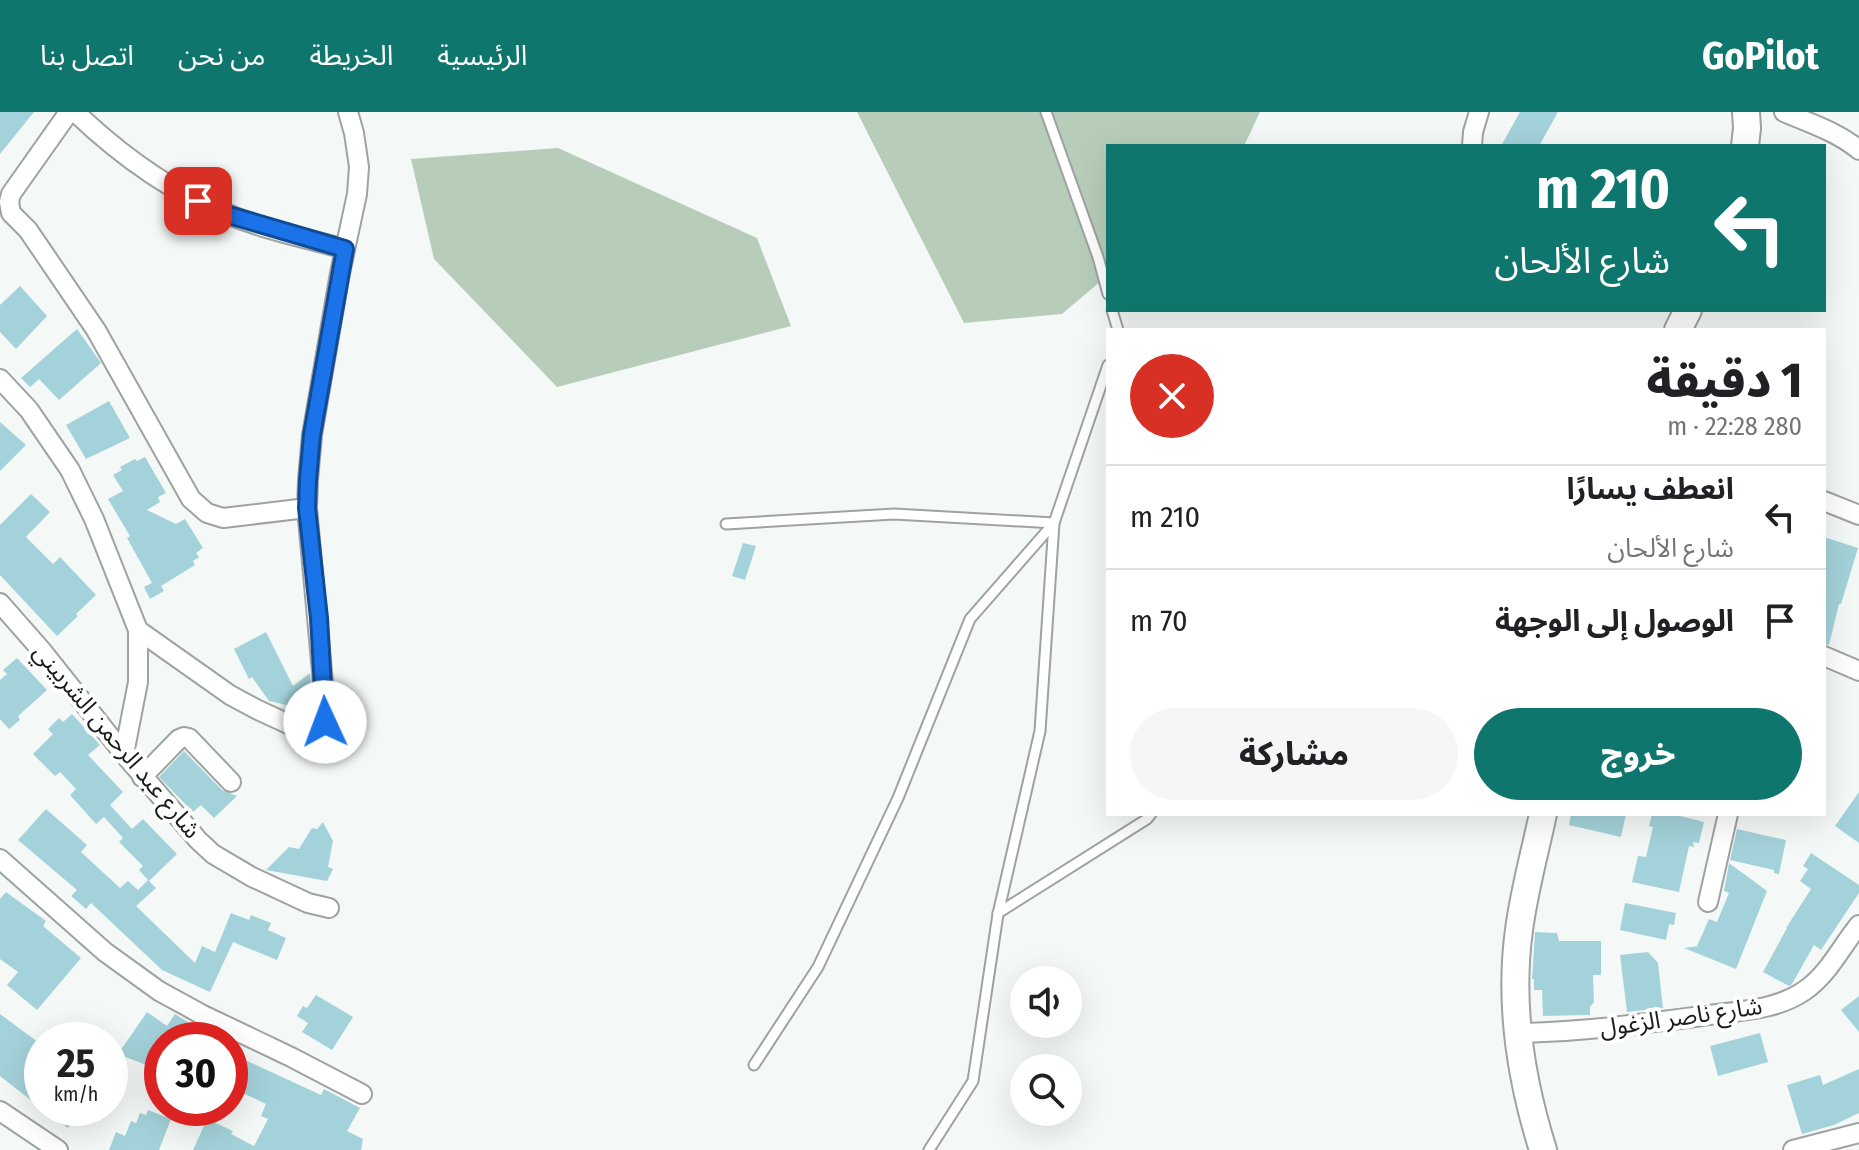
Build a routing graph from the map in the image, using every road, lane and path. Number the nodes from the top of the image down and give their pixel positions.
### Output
1 (69, 112) edge
2 (75, 112) edge
3 (348, 112) edge
4 (1046, 112) edge
5 (1479, 112) edge
6 (1746, 112) edge
7 (1784, 112) edge
8 (1472, 144) edge
9 (1745, 144) edge
10 (1859, 150) edge
11 (345, 249) junction
12 (1106, 287) edge
13 (1106, 371) edge
14 (0, 379) edge
15 (1826, 502) edge
16 (307, 508) junction
17 (1859, 515) edge
18 (1054, 523) junction
19 (726, 524) dead end
20 (0, 603) edge
21 (138, 630) junction
22 (1826, 657) edge
23 (1859, 671) edge
24 (124, 754) junction
25 (142, 777) junction
26 (231, 782) dead end
27 (1149, 816) edge
28 (1543, 816) edge
29 (1728, 816) edge
30 (0, 859) edge
31 (1708, 902) dead end
32 (329, 908) dead end
33 (998, 913) junction
34 (1859, 925) edge
35 (1518, 1033) junction
36 (754, 1065) dead end
37 (362, 1094) dead end
38 (0, 1111) edge
39 (1859, 1133) edge
40 (58, 1150) edge
41 (929, 1150) edge
42 (1543, 1150) edge
43 (1793, 1150) edge

1 - 16 street
2 - 11 street
3 - 11 street
4 - 12 lane
5 - 8 street
6 - 9 street
7 - 10 street
11 - 16 street
13 - 18 lane
14 - 21 street
15 - 17 street
16 - 21 street
18 - 19 lane
18 - 33 lane
18 - 36 lane
20 - 24 street, شارع عبد الرحمن الشربيني
21 - 24 street
22 - 23 street
24 - 25 street, شارع عبد الرحمن الشربيني
25 - 26 street
25 - 32 street, شارع عبد الرحمن الشربيني
27 - 33 lane
28 - 35 street
29 - 31 street
30 - 37 street
33 - 41 lane
34 - 35 street, شارع ناصر الزغول
35 - 42 street
38 - 40 street
39 - 43 street

